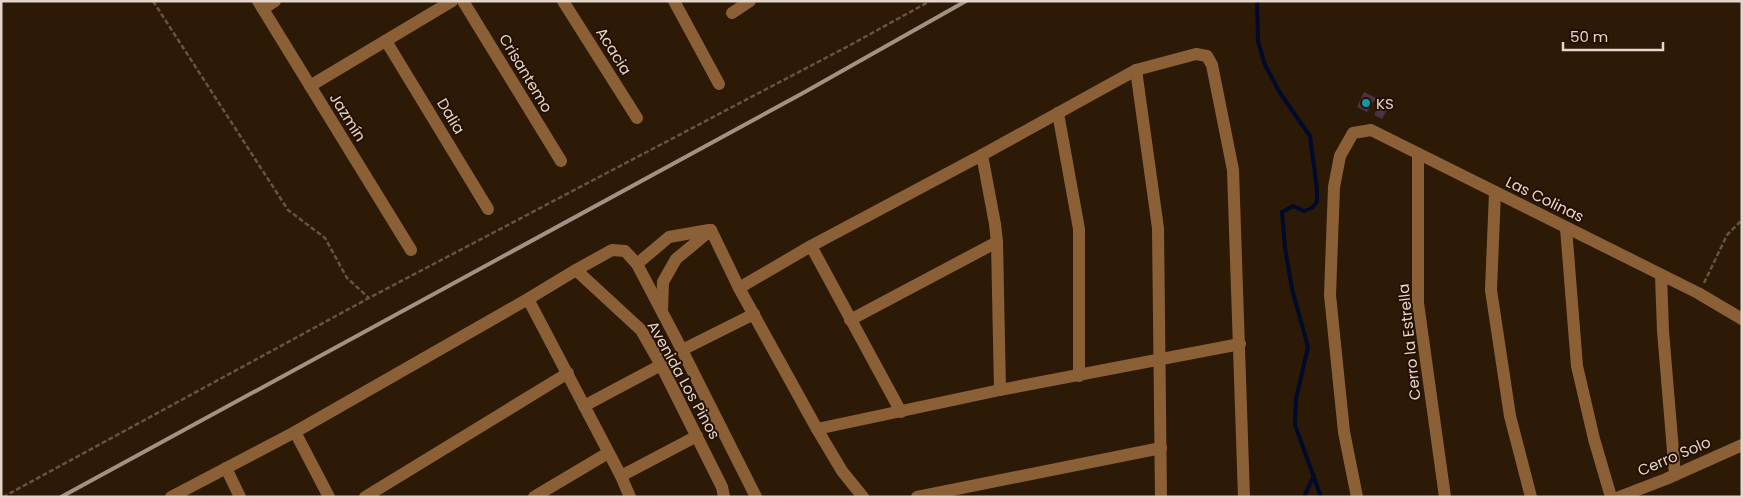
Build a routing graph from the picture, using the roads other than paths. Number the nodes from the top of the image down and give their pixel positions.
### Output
1 (274, 1) edge
2 (452, 1) edge
3 (463, 1) edge
4 (563, 1) edge
5 (674, 1) edge
6 (750, 1) edge
7 (260, 5) edge
8 (732, 12) dead end
9 (386, 41) junction
10 (1136, 70) junction
11 (719, 84) dead end
12 (310, 86) junction
13 (1058, 113) junction
14 (637, 118) dead end
15 (1418, 154) junction
16 (982, 155) junction
17 (561, 161) dead end
18 (1495, 192) junction
19 (488, 209) dead end
20 (1566, 228) junction
21 (710, 230) junction
22 (997, 242) junction
23 (811, 246) junction
24 (410, 250) dead end
25 (637, 264) junction
26 (576, 270) junction
27 (1661, 275) junction
28 (740, 288) junction
29 (528, 299) junction
30 (662, 311) junction
31 (754, 314) junction
32 (1742, 319) edge
33 (850, 320) junction
34 (1240, 344) junction
35 (682, 350) junction
36 (1159, 360) junction
37 (661, 365) junction
38 (568, 373) junction
39 (1079, 376) junction
40 (1000, 390) junction
41 (584, 406) junction
42 (901, 412) junction
43 (817, 429) junction
44 (295, 432) junction
45 (697, 436) junction
46 (1742, 445) edge
47 (1160, 448) junction
48 (608, 453) junction
49 (226, 468) junction
50 (1676, 475) junction
51 (621, 476) junction
52 (171, 497) edge
53 (240, 497) edge
54 (329, 497) edge
55 (365, 497) edge
56 (534, 497) edge
57 (630, 497) edge
58 (724, 497) edge
59 (756, 497) edge
60 (864, 497) edge
61 (917, 497) edge
62 (1161, 497) edge
63 (1244, 497) edge
64 (1357, 497) edge
65 (1445, 497) edge
66 (1531, 497) edge
67 (1611, 497) edge
68 (1619, 497) edge

1 - 7 street
2 - 9 street
3 - 17 street, Crisantemo
4 - 14 street, Acacia
5 - 11 street
6 - 8 street
7 - 12 street, Jazmín
9 - 12 street
9 - 19 street, Dalia
10 - 13 street
10 - 34 street
10 - 36 street
12 - 24 street, Jazmín
13 - 16 street
13 - 39 street
15 - 18 street, Las Colinas
15 - 64 street, Las Colinas
15 - 65 street, Cerro la Estrella
16 - 22 street
16 - 23 street
18 - 20 street, Las Colinas
18 - 66 street
20 - 27 street, Las Colinas
20 - 67 street
21 - 25 street
21 - 28 street
21 - 30 street
22 - 33 street
22 - 40 street
23 - 28 street
23 - 33 street
25 - 26 street
25 - 30 street, Avenida Los Pinos
26 - 29 street
26 - 37 street, Avenida Los Pinos
27 - 32 street, Las Colinas
27 - 50 street
28 - 31 street
29 - 38 street
29 - 44 street
30 - 35 street, Avenida Los Pinos
31 - 35 street
31 - 43 street
33 - 42 street
34 - 36 street
34 - 63 street
35 - 59 street, Avenida Los Pinos
36 - 39 street
36 - 47 street
37 - 41 street
37 - 45 street, Avenida Los Pinos
38 - 41 street
38 - 55 street
39 - 40 street
40 - 42 street
41 - 48 street
42 - 43 street
43 - 60 street
44 - 49 street
44 - 54 street
45 - 51 street
45 - 58 street, Avenida Los Pinos
46 - 50 street, Cerro Solo
47 - 61 street
47 - 62 street
48 - 51 street
48 - 56 street
49 - 52 street
49 - 53 street
50 - 68 street, Cerro Solo
51 - 57 street

